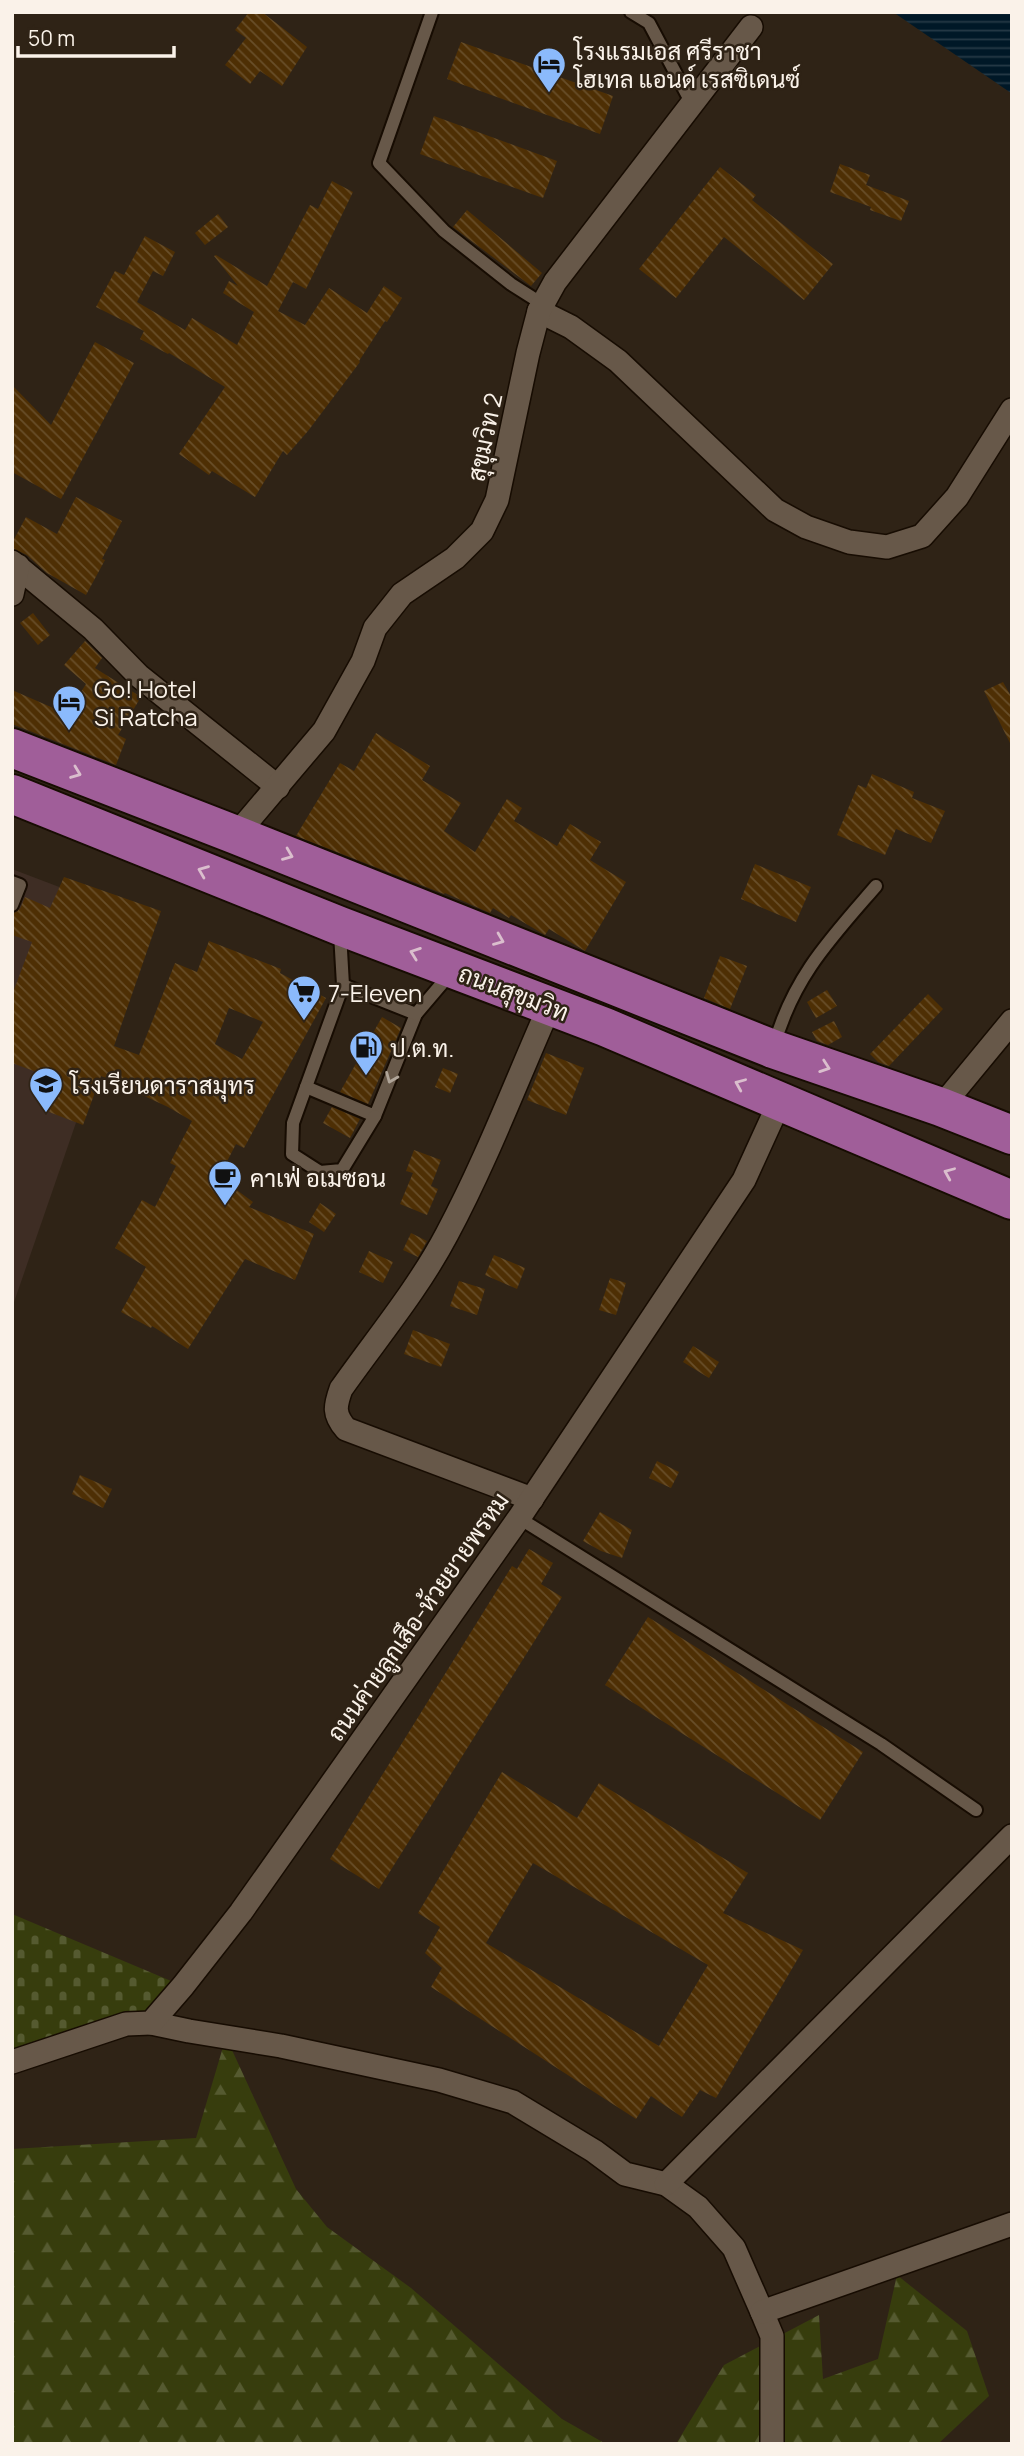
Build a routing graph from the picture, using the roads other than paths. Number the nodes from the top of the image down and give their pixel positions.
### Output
1 (432, 12) edge
2 (631, 12) edge
3 (751, 27) dead end
4 (692, 104) junction
5 (542, 308) junction
6 (1012, 410) edge
7 (15, 564) edge
8 (12, 594) edge
9 (12, 748) edge
10 (278, 787) junction
11 (12, 794) edge
12 (236, 835) junction
13 (12, 882) edge
14 (876, 886) dead end
15 (12, 905) edge
16 (340, 926) junction
17 (454, 968) junction
18 (343, 985) junction
19 (550, 1005) junction
20 (416, 1014) junction
21 (1012, 1021) edge
22 (773, 1049) junction
23 (306, 1087) junction
24 (780, 1101) junction
25 (942, 1107) junction
26 (376, 1116) junction
27 (1012, 1135) edge
28 (1012, 1200) edge
29 (525, 1509) junction
30 (976, 1810) dead end
31 (1012, 1836) edge
32 (151, 2023) junction
33 (12, 2062) edge
34 (666, 2183) junction
35 (1011, 2224) edge
36 (762, 2312) junction
37 (772, 2444) edge

1 - 5 lane
2 - 4 lane
3 - 4 street, สุขุมวิท 2
4 - 5 street, สุขุมวิท 2
5 - 6 street
5 - 10 street, สุขุมวิท 2
7 - 8 street
7 - 10 street
9 -> 12 highway, ถนนสุขุมวิท
10 - 12 street, สุขุมวิท 2
16 -> 11 highway, ถนนสุขุมวิท
12 -> 22 highway, ถนนสุขุมวิท
13 - 15 lane
14 - 22 lane
17 -> 16 highway, ถนนสุขุมวิท
16 - 18 lane
17 - 19 highway, ถนนสุขุมวิท
17 - 20 lane
18 - 20 lane
18 - 23 lane
24 -> 19 highway, ถนนสุขุมวิท
19 - 29 street
20 -> 26 lane
21 - 25 street
22 -> 25 highway, ถนนสุขุมวิท
23 - 26 lane
23 - 26 lane
28 -> 24 highway, ถนนสุขุมวิท
24 - 29 street, ถนนค่ายลูกเสึอ-ห้วยยายพรหม
25 - 27 highway, ถนนสุขุมวิท
29 - 30 lane
29 - 32 street, ถนนค่ายลูกเสึอ-ห้วยยายพรหม
31 - 34 street
32 - 33 street
32 - 34 street
34 - 36 street
35 - 36 street
36 - 37 street

